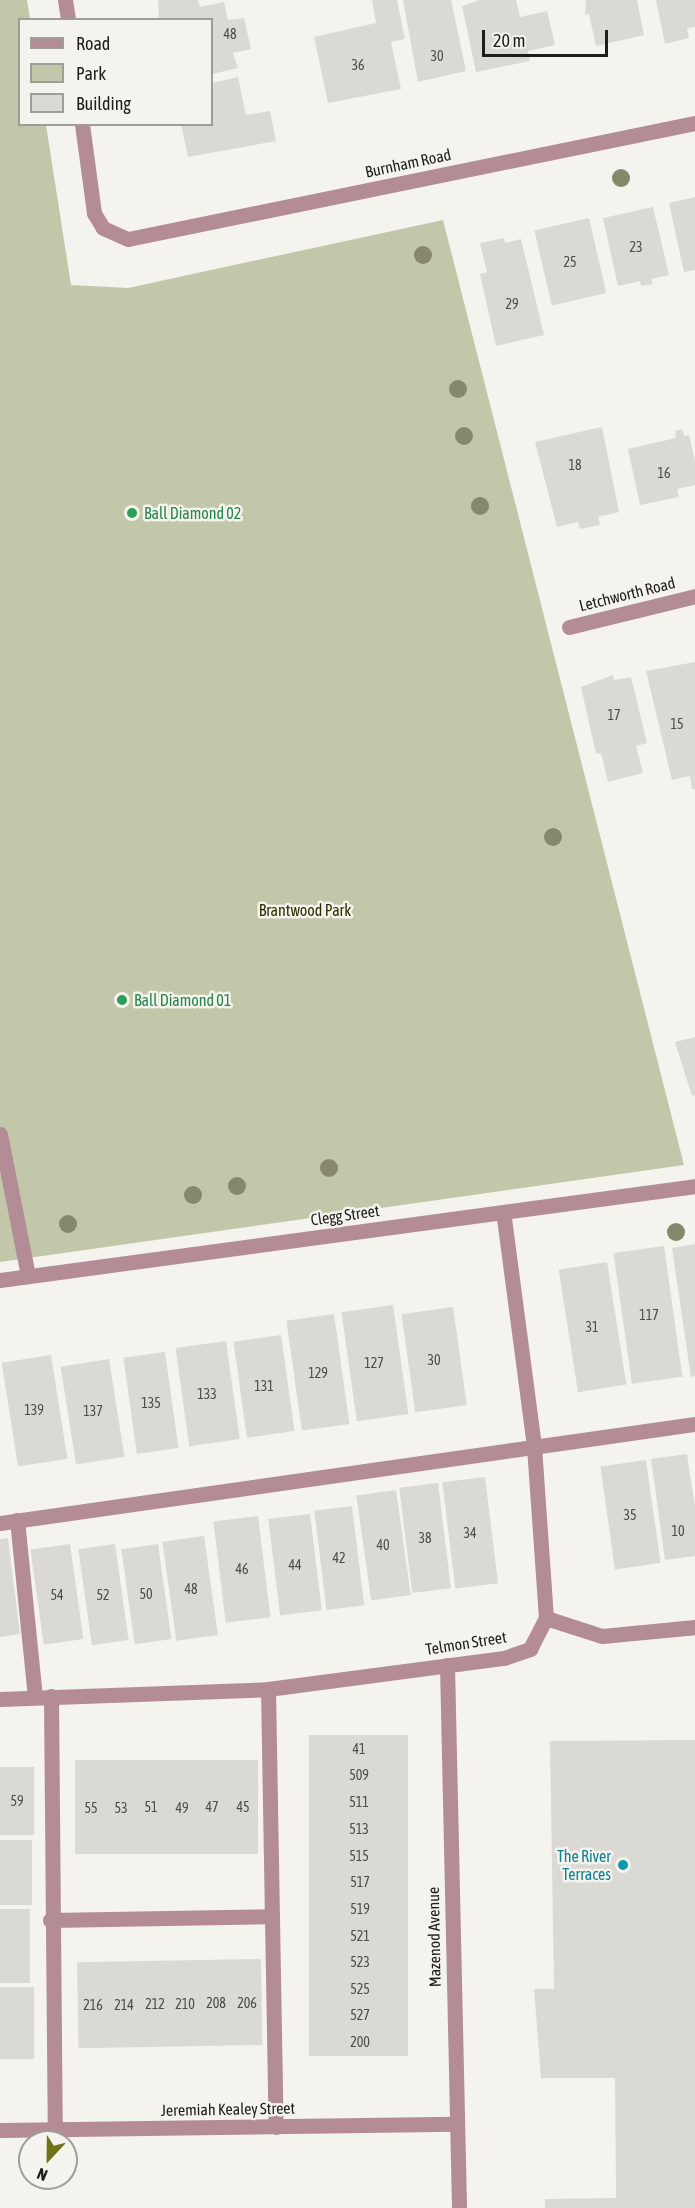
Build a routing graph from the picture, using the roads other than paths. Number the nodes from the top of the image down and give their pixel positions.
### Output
1 (65, 0) edge
2 (68, 18) edge
3 (695, 123) edge
4 (82, 126) edge
5 (695, 596) edge
6 (568, 627) dead end
7 (0, 1134) edge
8 (695, 1186) edge
9 (503, 1212) junction
10 (28, 1276) junction
11 (0, 1280) edge
12 (695, 1424) edge
13 (534, 1446) junction
14 (18, 1520) junction
15 (0, 1523) edge
16 (546, 1618) junction
17 (695, 1627) edge
18 (447, 1665) junction
19 (268, 1689) junction
20 (51, 1696) junction
21 (35, 1697) junction
22 (0, 1699) edge
23 (272, 1916) junction
24 (50, 1920) junction
25 (455, 2124) junction
26 (276, 2127) junction
27 (55, 2129) junction
28 (0, 2130) edge
29 (459, 2208) edge

1 - 2 street
3 - 4 street, Burnham Road
5 - 6 street, Letchworth Road
7 - 10 street
8 - 9 street, Clegg Street
9 - 10 street, Clegg Street
9 - 13 street
10 - 11 street, Clegg Street
12 - 13 street
13 - 14 street
13 - 16 street
14 - 15 street
14 - 21 street
16 - 17 street
16 - 18 street, Telmon Street
18 - 19 street, Telmon Street
18 - 25 street, Mazenod Avenue
19 - 20 street, Telmon Street
19 - 23 street
20 - 21 street, Telmon Street
20 - 24 street
21 - 22 street, Telmon Street
23 - 24 street
23 - 26 street
24 - 27 street
25 - 26 street, Jeremiah Kealey Street
25 - 29 street, Mazenod Avenue
26 - 27 street, Jeremiah Kealey Street
27 - 28 street, Jeremiah Kealey Street

